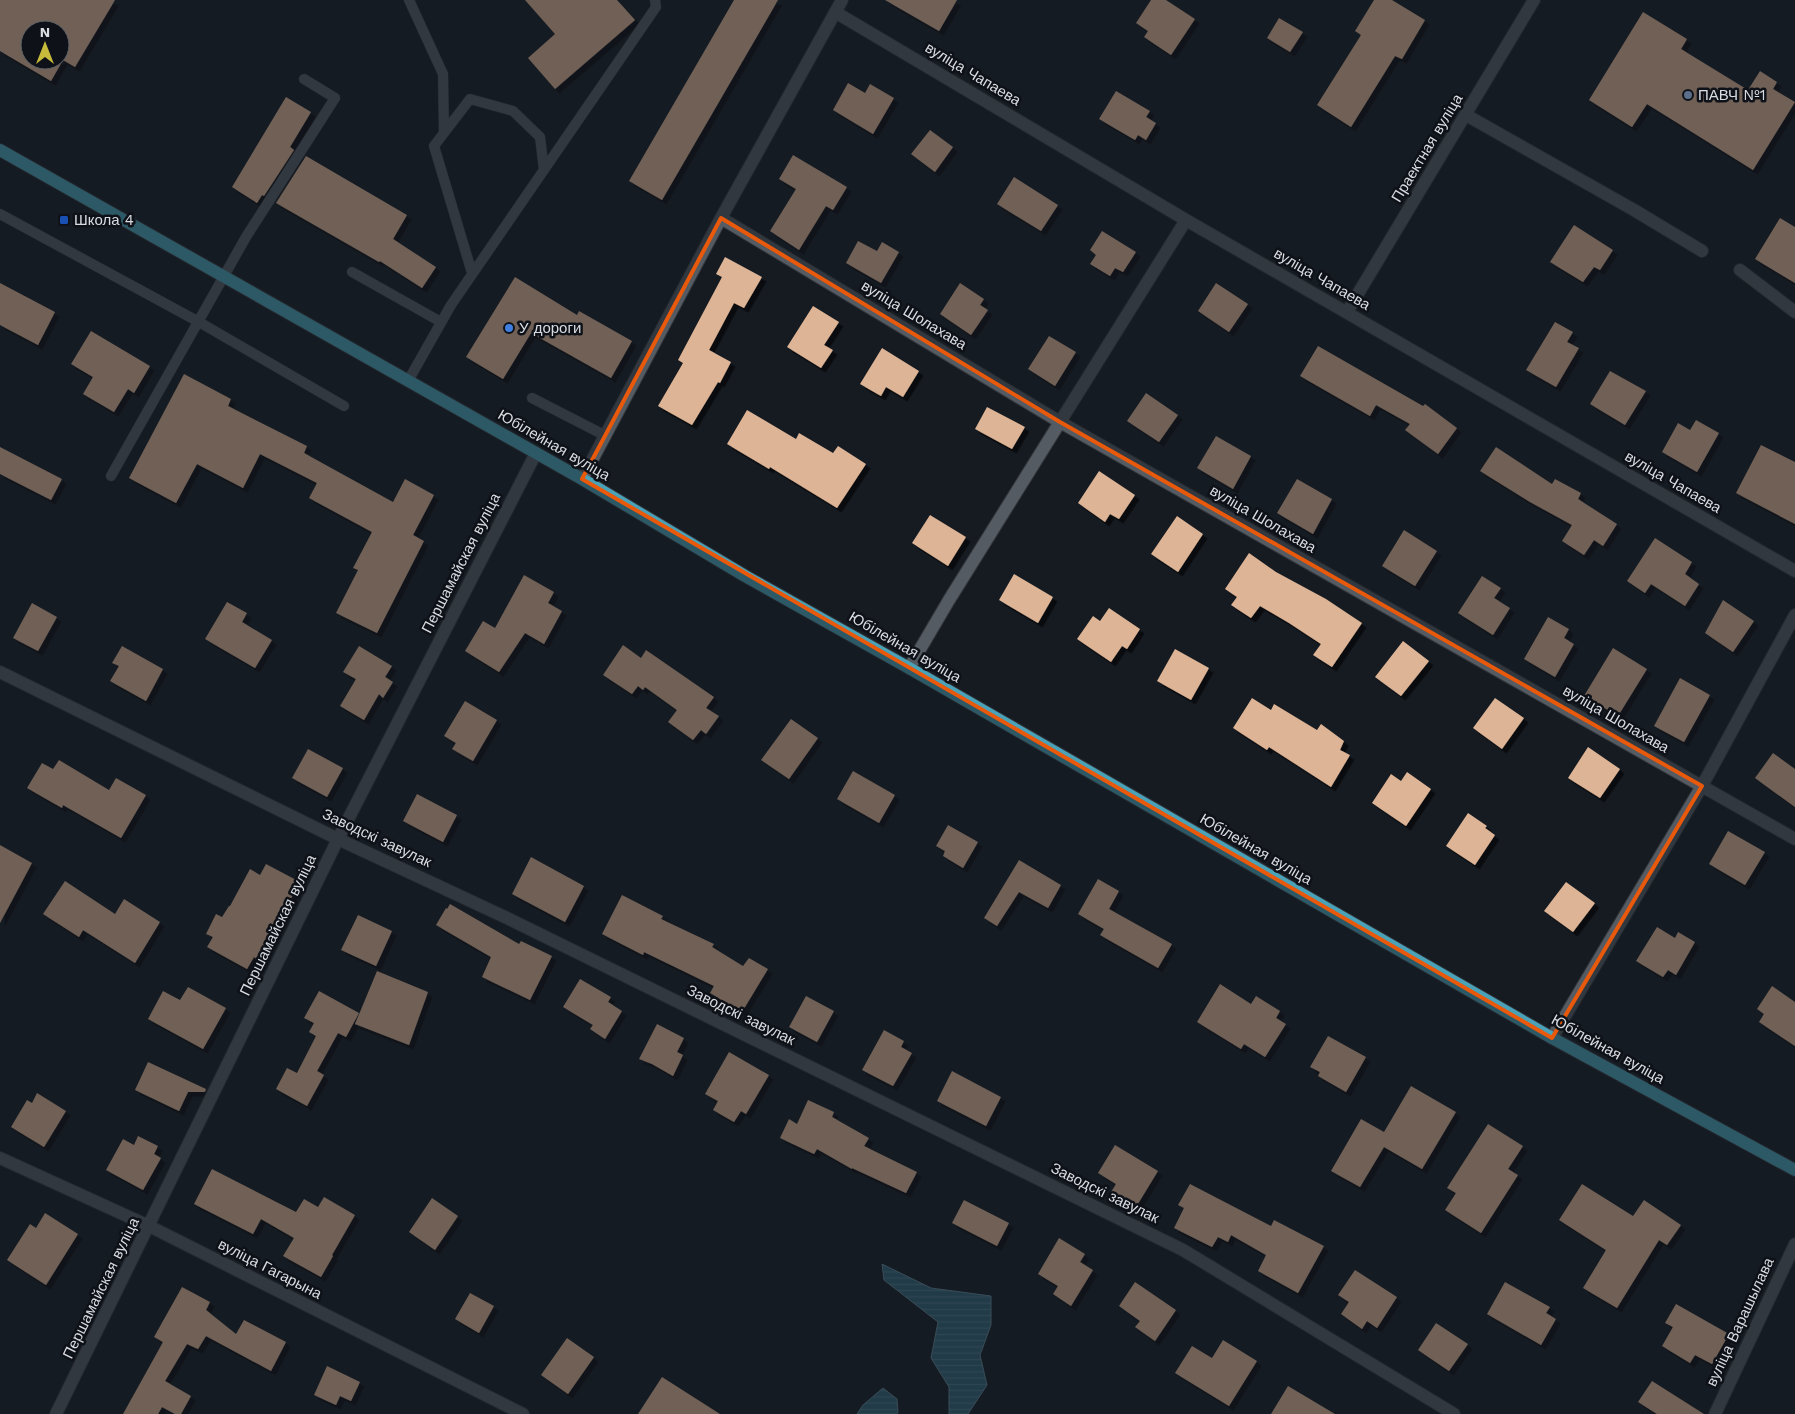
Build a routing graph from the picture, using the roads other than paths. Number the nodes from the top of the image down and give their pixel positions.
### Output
1 (409, 0) edge
2 (655, 0) edge
3 (842, 0) edge
4 (1534, 0) edge
5 (835, 12) junction
6 (304, 79) dead end
7 (1466, 115) junction
8 (444, 133) junction
9 (0, 150) edge
10 (544, 170) junction
11 (0, 214) edge
12 (721, 218) junction
13 (1186, 220) junction
14 (1702, 251) dead end
15 (1740, 270) dead end
16 (352, 272) dead end
17 (472, 274) junction
18 (224, 277) junction
19 (1347, 312) junction
20 (1795, 312) edge
21 (199, 322) junction
22 (442, 322) junction
23 (408, 381) junction
24 (532, 398) dead end
25 (344, 406) dead end
26 (1060, 422) junction
27 (606, 436) junction
28 (536, 453) junction
29 (111, 476) dead end
30 (582, 479) junction
31 (1795, 571) edge
32 (1795, 616) edge
33 (909, 668) junction
34 (0, 672) edge
35 (1702, 786) junction
36 (338, 839) junction
37 (1795, 839) edge
38 (1552, 1038) junction
39 (0, 1158) edge
40 (1795, 1170) edge
41 (150, 1226) junction
42 (1795, 1244) edge
43 (56, 1414) edge
44 (523, 1414) edge
45 (1454, 1414) edge
46 (1715, 1414) edge

1 - 8 lane
2 - 10 lane
3 - 5 street
4 - 7 street, Праектная вуліца
5 - 12 street
5 - 13 street, вуліца Чапаева
6 - 18 lane
7 - 14 street
7 - 19 street, Праектная вуліца
8 - 10 lane
8 - 17 lane
9 - 18 main road, Юбілейная вуліца
10 - 17 lane
11 - 21 lane
12 - 26 street, вуліца Шолахава
12 - 27 street
13 - 19 street, вуліца Чапаева
13 - 26 street
15 - 20 street
16 - 22 lane
17 - 22 lane
18 - 21 lane
18 - 23 main road, Юбілейная вуліца
19 - 31 street, вуліца Чапаева
21 - 25 lane
21 - 29 lane
22 - 23 lane
23 - 28 main road, Юбілейная вуліца
24 - 27 lane
26 - 33 street
26 - 35 street, вуліца Шолахава
27 - 30 street
28 - 30 main road, Юбілейная вуліца
28 - 36 street, Першамайская вуліца
30 - 33 main road, Юбілейная вуліца
32 - 35 street
33 - 38 main road, Юбілейная вуліца
34 - 36 street, Заводскі завулак
35 - 37 street, вуліца Шолахава
35 - 38 street
36 - 41 street, Першамайская вуліца
36 - 45 street, Заводскі завулак
38 - 40 main road, Юбілейная вуліца
39 - 41 street, вуліца Гагарына
41 - 43 street, Першамайская вуліца
41 - 44 street, вуліца Гагарына
42 - 46 street, вуліца Варашылава

